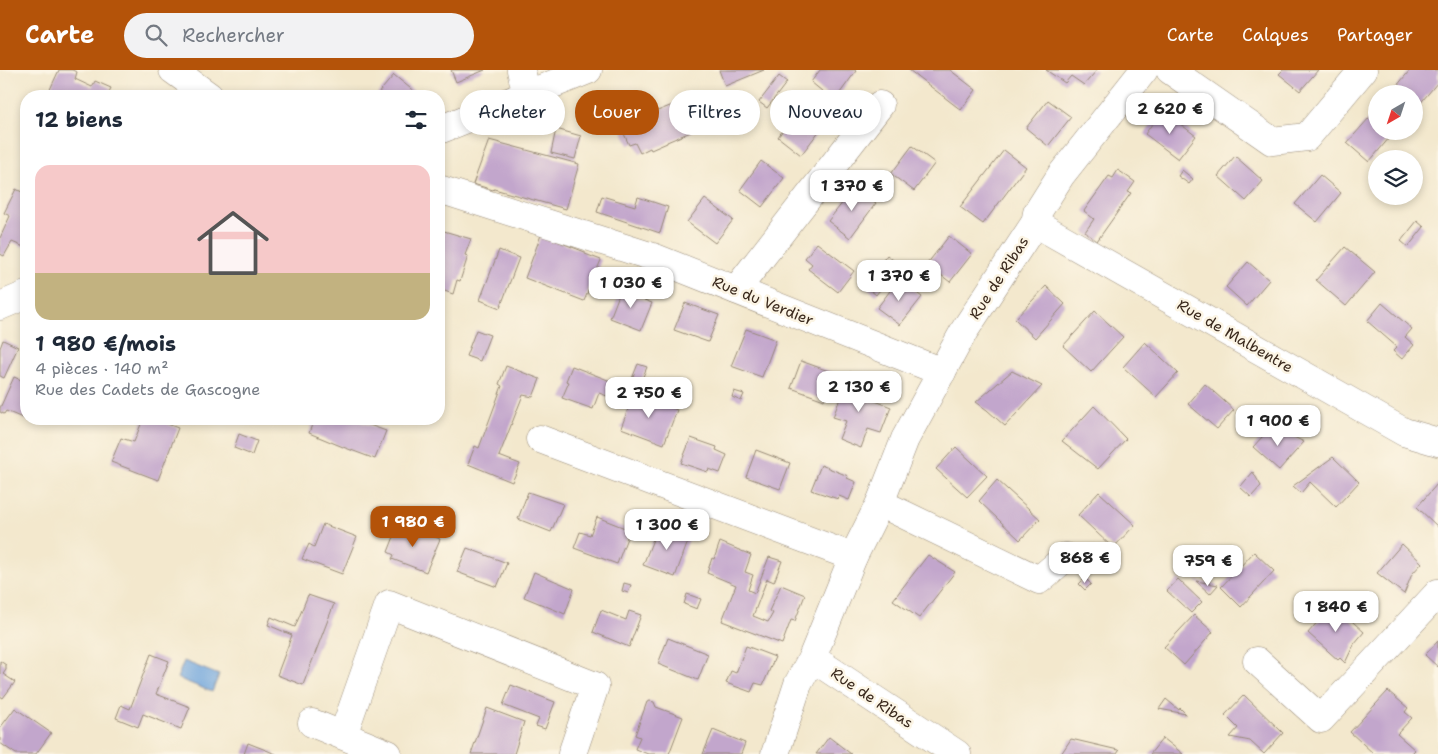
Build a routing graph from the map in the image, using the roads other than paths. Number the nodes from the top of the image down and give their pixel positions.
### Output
1 (173, 70) edge
2 (588, 70) edge
3 (1144, 70) edge
4 (1170, 70) edge
5 (1363, 70) edge
6 (525, 82) edge
7 (201, 90) edge
8 (445, 127) edge
9 (857, 135) edge
10 (445, 191) edge
11 (1034, 223) junction
12 (736, 290) junction
13 (20, 298) edge
14 (0, 306) edge
15 (942, 372) junction
16 (540, 439) dead end
17 (1438, 442) edge
18 (880, 503) junction
19 (1066, 557) dead end
20 (853, 558) junction
21 (1438, 592) edge
22 (812, 658) junction
23 (1257, 661) dead end
24 (312, 723) dead end
25 (343, 735) junction
26 (388, 754) edge
27 (572, 754) edge
28 (775, 754) edge
29 (957, 754) edge

1 - 7 street
2 - 6 street
3 - 11 street, Rue de Ribas
4 - 5 street
6 - 8 street
9 - 12 street
10 - 12 street, Rue du Verdier
11 - 15 street, Rue de Ribas
11 - 17 street, Rue de Malbentre
12 - 15 street, Rue du Verdier
13 - 14 street
15 - 18 street, Rue de Ribas
16 - 20 street
18 - 19 street
18 - 20 street, Rue de Ribas
20 - 22 street, Rue de Ribas
21 - 23 street
22 - 28 street, Rue de Ribas
22 - 29 street, Rue de Ribas
24 - 25 street
25 - 26 street
25 - 27 street

